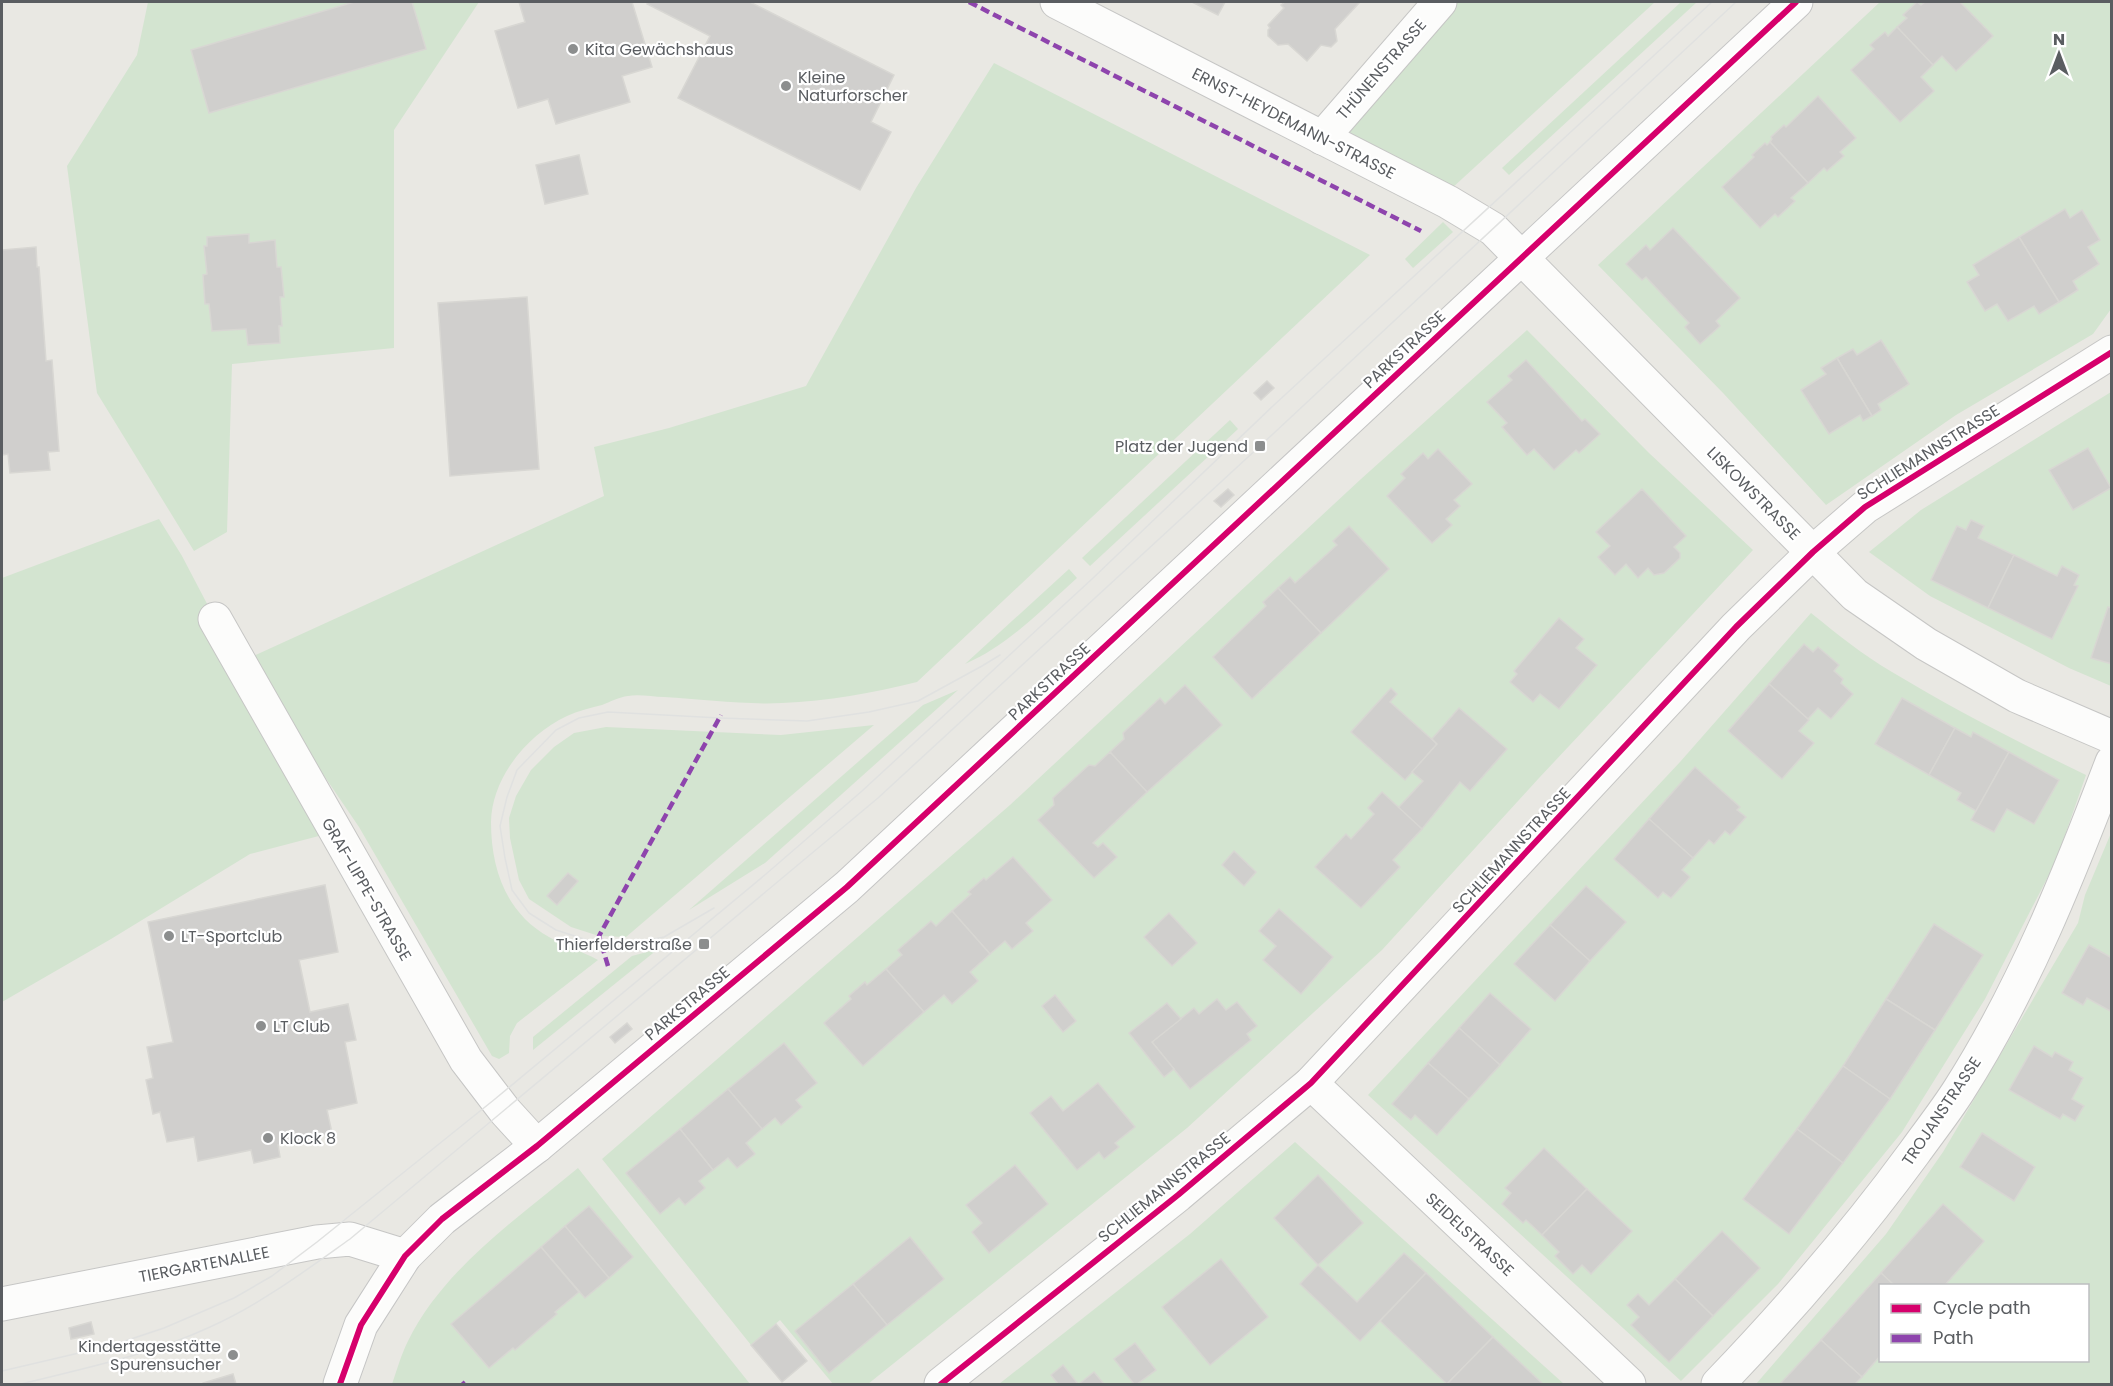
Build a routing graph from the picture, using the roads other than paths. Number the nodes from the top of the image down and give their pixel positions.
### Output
1 (1057, 2) edge
2 (1440, 2) edge
3 (1796, 2) edge
4 (1322, 138) junction
5 (1521, 259) junction
6 (2112, 352) edge
7 (1813, 552) junction
8 (215, 619) dead end
9 (2112, 737) edge
10 (2112, 762) edge
11 (1311, 1083) junction
12 (537, 1146) junction
13 (405, 1256) junction
14 (2, 1304) edge
15 (340, 1384) edge
16 (941, 1384) edge
17 (1629, 1384) edge
18 (1718, 1384) edge

1 - 4 street, ERNST-HEYDEMANN-STRASSE
2 - 4 street, THÜNENSTRASSE
3 - 5 street, PARKSTRASSE
4 - 5 street, ERNST-HEYDEMANN-STRASSE
5 - 7 street, LISKOWSTRASSE
5 - 12 street, PARKSTRASSE
6 - 7 street, SCHLIEMANNSTRASSE
7 - 9 street, LISKOWSTRASSE
7 - 11 street, SCHLIEMANNSTRASSE
8 - 12 street, GRAF-LIPPE-STRASSE
10 - 18 street, TROJANSTRASSE
11 - 16 street, SCHLIEMANNSTRASSE
11 - 17 street, SEIDELSTRASSE
12 - 13 street, PARKSTRASSE
13 - 14 street, TIERGARTENALLEE
13 - 15 street, PARKSTRASSE

